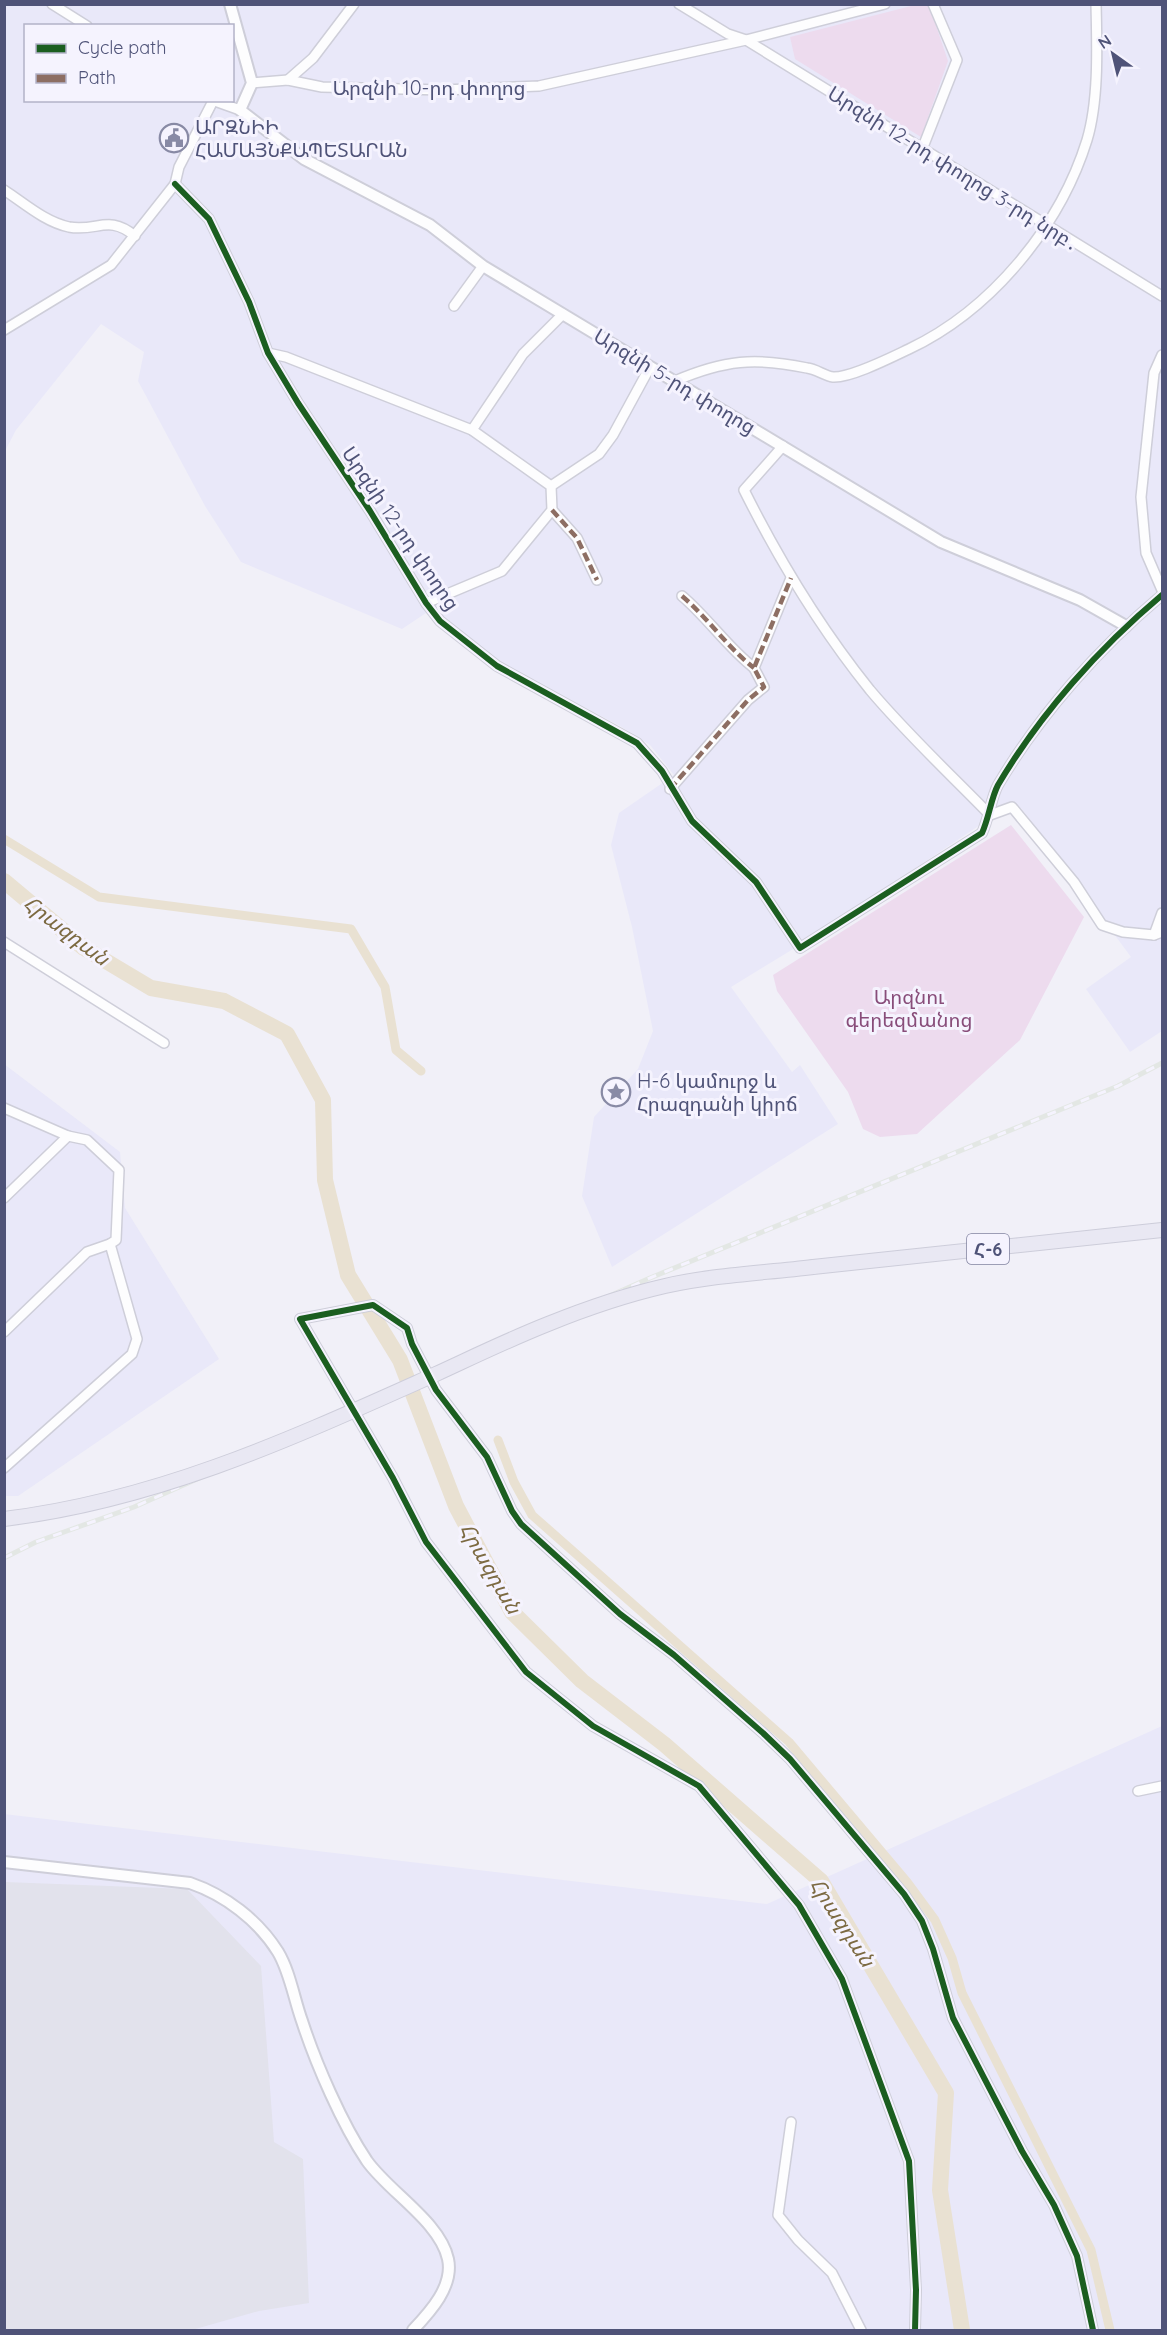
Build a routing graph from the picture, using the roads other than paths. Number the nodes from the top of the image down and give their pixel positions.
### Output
1 (52, 4) edge
2 (230, 4) edge
3 (354, 4) edge
4 (679, 4) edge
5 (885, 4) edge
6 (933, 4) edge
7 (1096, 4) edge
8 (84, 24) edge
9 (746, 40) junction
10 (288, 80) junction
11 (252, 83) junction
12 (212, 102) edge
13 (215, 102) edge
14 (240, 110) junction
15 (922, 147) junction
16 (175, 184) junction
17 (4, 190) edge
18 (1046, 226) junction
19 (135, 236) junction
20 (483, 266) junction
21 (1162, 296) edge
22 (454, 306) dead end
23 (563, 314) junction
24 (4, 330) edge
25 (268, 353) junction
26 (1162, 355) edge
27 (650, 367) junction
28 (675, 381) junction
29 (472, 430) junction
30 (783, 446) junction
31 (551, 486) junction
32 (552, 510) junction
33 (791, 578) junction
34 (597, 580) dead end
35 (1162, 590) edge
36 (682, 596) dead end
37 (1162, 596) edge
38 (426, 603) junction
39 (1126, 626) junction
40 (754, 668) junction
41 (670, 789) junction
42 (990, 815) junction
43 (1162, 913) edge
44 (1158, 933) edge
45 (4, 942) edge
46 (164, 1043) dead end
47 (4, 1108) edge
48 (68, 1136) junction
49 (4, 1198) edge
50 (1162, 1230) edge
51 (111, 1244) junction
52 (4, 1332) edge
53 (4, 1468) edge
54 (4, 1519) edge
55 (1162, 1786) edge
56 (1138, 1791) dead end
57 (4, 1862) edge
58 (791, 2122) dead end
59 (413, 2331) edge
60 (861, 2331) edge
61 (915, 2331) edge
62 (1093, 2331) edge

1 - 8 street
2 - 11 street
3 - 10 street
4 - 9 street, Արզնի 12-րդ փողոց 3-րդ նրբ․
5 - 9 street, Արզնի 10-րդ փողոց
6 - 15 street
7 - 18 street
9 - 10 street, Արզնի 10-րդ փողոց
9 - 15 street, Արզնի 12-րդ փողոց 3-րդ նրբ․
10 - 11 street, Արզնի 10-րդ փողոց
11 - 14 street
12 - 16 street
13 - 14 street, Արզնի 5-րդ փողոց
14 - 20 street, Արզնի 5-րդ փողոց
15 - 18 street, Արզնի 12-րդ փողոց 3-րդ նրբ․
16 - 19 street
16 - 25 street, Արզնի 12-րդ փողոց
17 - 19 street
18 - 21 street, Արզնի 12-րդ փողոց 3-րդ նրբ․
18 - 28 street
19 - 24 street
20 - 22 street
20 - 23 street, Արզնի 5-րդ փողոց
23 - 27 street, Արզնի 5-րդ փողոց
23 - 29 street
25 - 29 street
25 - 38 street, Արզնի 12-րդ փողոց
26 - 35 street
27 - 28 street, Արզնի 5-րդ փողոց
27 - 31 street
28 - 30 street, Արզնի 5-րդ փողոց
29 - 31 street
30 - 33 street
30 - 39 street, Արզնի 5-րդ փողոց
31 - 32 street
32 - 34 street
32 - 38 street
33 - 40 street
33 - 42 street
36 - 40 street
37 - 39 street
38 - 41 street, Արզնի 12-րդ փողոց
39 - 42 street
40 - 41 street
41 - 42 street, Արզնի 12-րդ փողոց
42 - 44 street
43 - 44 street
45 - 46 street
47 - 48 street
48 - 49 street
48 - 51 street
50 - 54 main road, Հ-6, bridge
51 - 52 street
51 - 53 street
55 - 56 street
57 - 59 street
58 - 60 street
61 - 62 street

